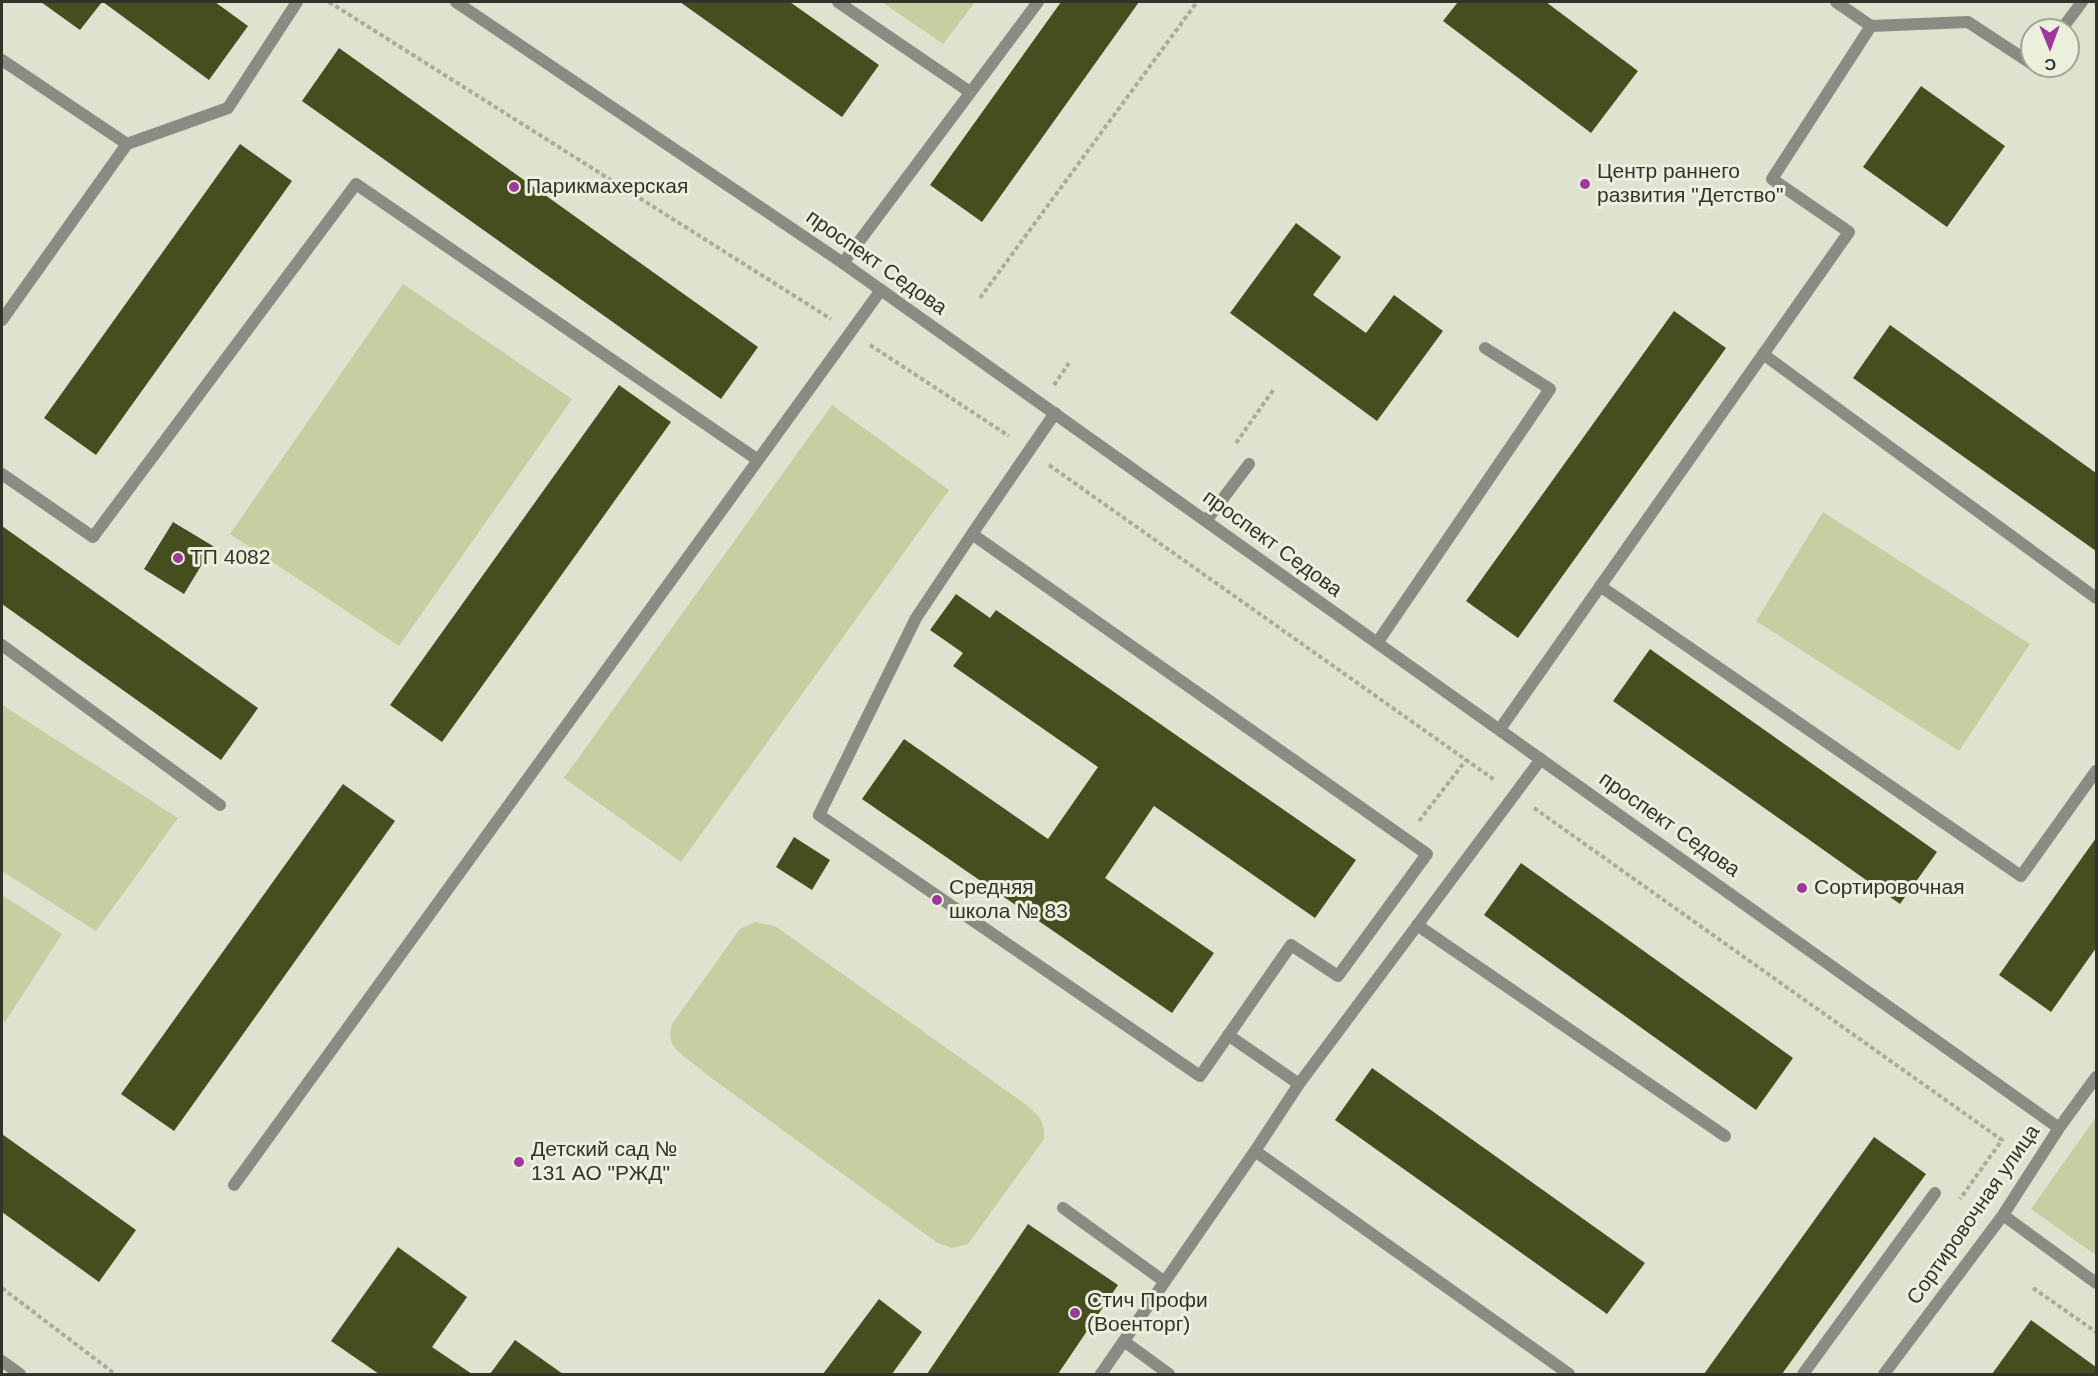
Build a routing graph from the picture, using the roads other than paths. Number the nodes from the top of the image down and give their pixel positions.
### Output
1 (297, 2) edge
2 (456, 2) edge
3 (838, 2) edge
4 (1038, 2) edge
5 (1836, 2) edge
6 (2082, 2) edge
7 (2070, 18) edge
8 (1872, 26) junction
9 (2020, 56) edge
10 (2, 60) edge
11 (970, 92) junction
12 (127, 144) junction
13 (843, 263) junction
14 (881, 290) junction
15 (2, 320) edge
16 (1485, 348) dead end
17 (1762, 354) junction
18 (1055, 413) junction
19 (758, 460) junction
20 (1249, 464) dead end
21 (2, 474) edge
22 (1206, 521) junction
23 (972, 534) junction
24 (1600, 586) junction
25 (2097, 598) edge
26 (1377, 643) junction
27 (2, 645) edge
28 (1500, 729) junction
29 (1540, 759) junction
30 (2097, 771) edge
31 (220, 805) dead end
32 (1417, 925) junction
33 (1228, 1035) junction
34 (2097, 1077) edge
35 (1299, 1084) junction
36 (2059, 1128) junction
37 (1725, 1136) dead end
38 (1255, 1151) junction
39 (234, 1185) dead end
40 (1935, 1193) dead end
41 (1063, 1208) dead end
42 (2003, 1215) junction
43 (1165, 1282) junction
44 (2097, 1283) edge
45 (1125, 1342) junction
46 (2, 1362) edge
47 (20, 1374) edge
48 (1101, 1374) edge
49 (1169, 1374) edge
50 (1569, 1374) edge
51 (1803, 1374) edge
52 (1884, 1374) edge

1 - 12 street
2 - 13 street, проспект Седова
3 - 11 street
4 - 11 street
5 - 8 street
6 - 7 street
8 - 9 street
8 - 17 street
10 - 12 street
11 - 13 street
12 - 15 street
13 - 14 street, проспект Седова
14 - 18 street, проспект Седова
14 - 19 street
16 - 26 street
17 - 24 street
17 - 25 street
18 - 22 street, проспект Седова
18 - 23 street
19 - 21 street
19 - 39 street
20 - 22 street
22 - 26 street, проспект Седова
23 - 33 street
23 - 33 street
24 - 28 street
24 - 30 street
26 - 28 street, проспект Седова
27 - 31 street
28 - 29 street, проспект Седова
29 - 32 street
29 - 36 street, проспект Седова
32 - 35 street
32 - 37 street
33 - 35 street
34 - 36 street, Сортировочная улица
35 - 38 street
36 - 42 street, Сортировочная улица
38 - 43 street
38 - 50 street
40 - 51 street
41 - 43 street
42 - 44 street
42 - 52 street, Сортировочная улица
43 - 45 street
45 - 48 street
45 - 49 street
46 - 47 street

